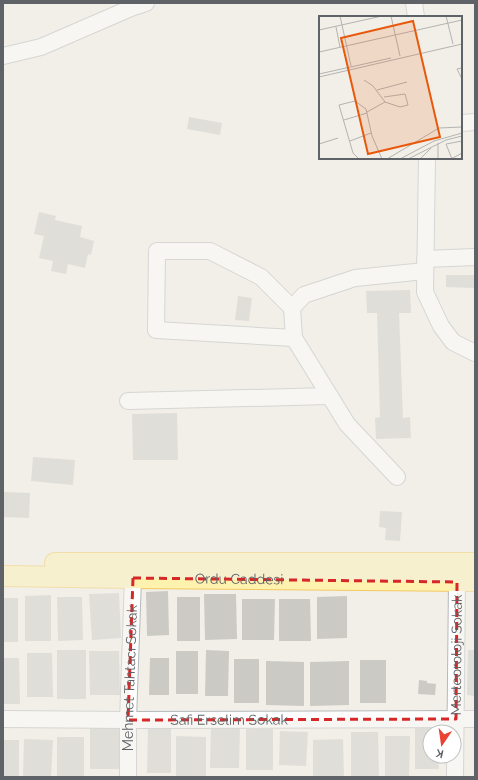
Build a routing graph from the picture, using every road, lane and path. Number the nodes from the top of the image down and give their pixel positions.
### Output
1 (146, 3) edge
2 (414, 3) edge
3 (416, 16) edge
4 (3, 56) edge
5 (475, 122) edge
6 (462, 124) edge
7 (427, 159) edge
8 (475, 257) edge
9 (425, 265) junction
10 (292, 308) junction
11 (294, 338) junction
12 (475, 353) edge
13 (330, 396) junction
14 (128, 401) dead end
15 (397, 477) dead end
16 (3, 563) edge
17 (475, 563) edge
18 (3, 576) edge
19 (133, 578) junction
20 (466, 581) edge
21 (3, 719) edge
22 (475, 719) edge
23 (128, 720) junction
24 (456, 720) junction
25 (128, 777) edge
26 (455, 777) edge

1 - 4 street
2 - 3 street
5 - 6 street
7 - 9 street
8 - 9 street
9 - 10 street
9 - 12 street
10 - 11 street
10 - 11 street
11 - 13 street
13 - 14 street
13 - 15 street
16 - 17 main road, Ordu Caddesi
18 - 19 main road, Ordu Caddesi
19 - 20 main road, Ordu Caddesi
19 - 23 street, Mehmet Tahtacı Sokak
20 - 24 street, Merteoroloji Sokak
21 - 23 street, Safi Erselim Sokak
22 - 24 street, Safi Erselim Sokak
23 - 24 street, Safi Erselim Sokak
23 - 25 street, Mehmet Tahtacı Sokak
24 - 26 street, Merteoroloji Sokak

